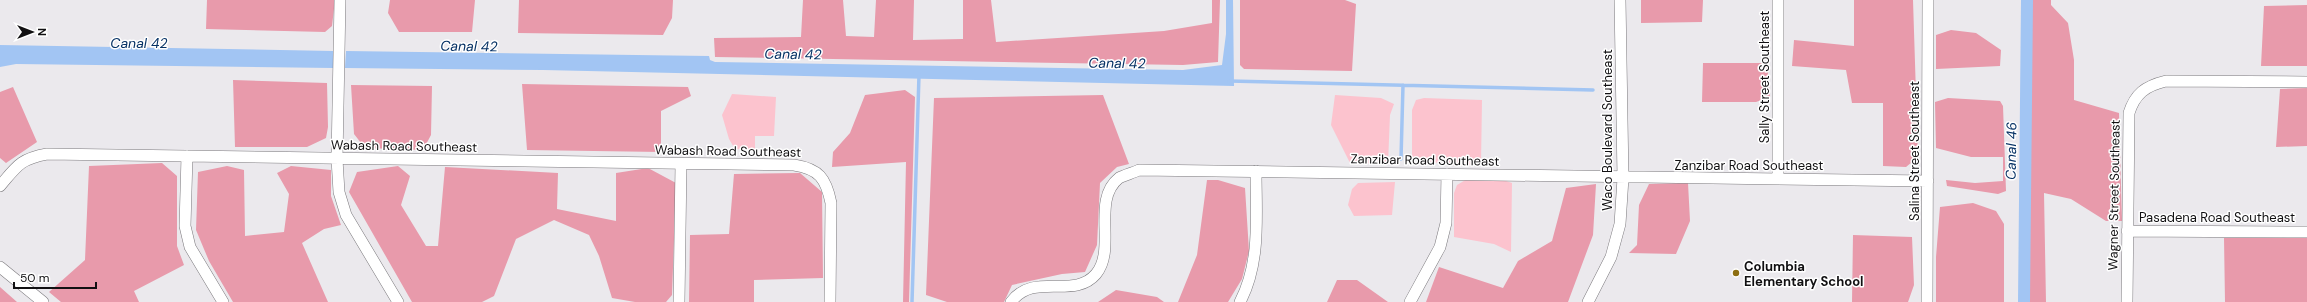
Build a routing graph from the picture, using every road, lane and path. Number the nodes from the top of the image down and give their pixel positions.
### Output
1 (340, 0) edge
2 (1620, 0) edge
3 (1778, 0) edge
4 (1928, 0) edge
5 (2307, 82) edge
6 (187, 156) junction
7 (337, 159) junction
8 (681, 164) junction
9 (1256, 171) junction
10 (1447, 174) junction
11 (1623, 178) junction
12 (1778, 179) junction
13 (1928, 181) junction
14 (0, 186) edge
15 (2127, 231) junction
16 (2307, 232) edge
17 (0, 267) edge
18 (43, 302) edge
19 (223, 302) edge
20 (398, 302) edge
21 (679, 302) edge
22 (830, 302) edge
23 (1011, 302) edge
24 (1240, 302) edge
25 (1410, 302) edge
26 (1588, 302) edge
27 (1927, 302) edge
28 (2127, 302) edge

1 - 7 street
2 - 11 street, Waco Boulevard Southeast
3 - 12 street, Sally Street Southeast
4 - 13 street, Salina Street Southeast
5 - 15 street, Wagner Street Southeast
6 - 7 street, Wabash Road Southeast
6 - 14 street, Wabash Road Southeast
6 - 19 street
7 - 8 street, Wabash Road Southeast
7 - 20 street
8 - 21 street
8 - 22 street, Wabash Road Southeast
9 - 10 street, Zanzibar Road Southeast
9 - 23 street, Zanzibar Road Southeast
9 - 24 street
10 - 11 street, Zanzibar Road Southeast
10 - 25 street
11 - 12 street, Zanzibar Road Southeast
11 - 26 street, Waco Boulevard Southeast
12 - 13 street, Zanzibar Road Southeast
13 - 27 street, Salina Street Southeast
15 - 16 street, Pasadena Road Southeast
15 - 28 street, Wagner Street Southeast
17 - 18 street

